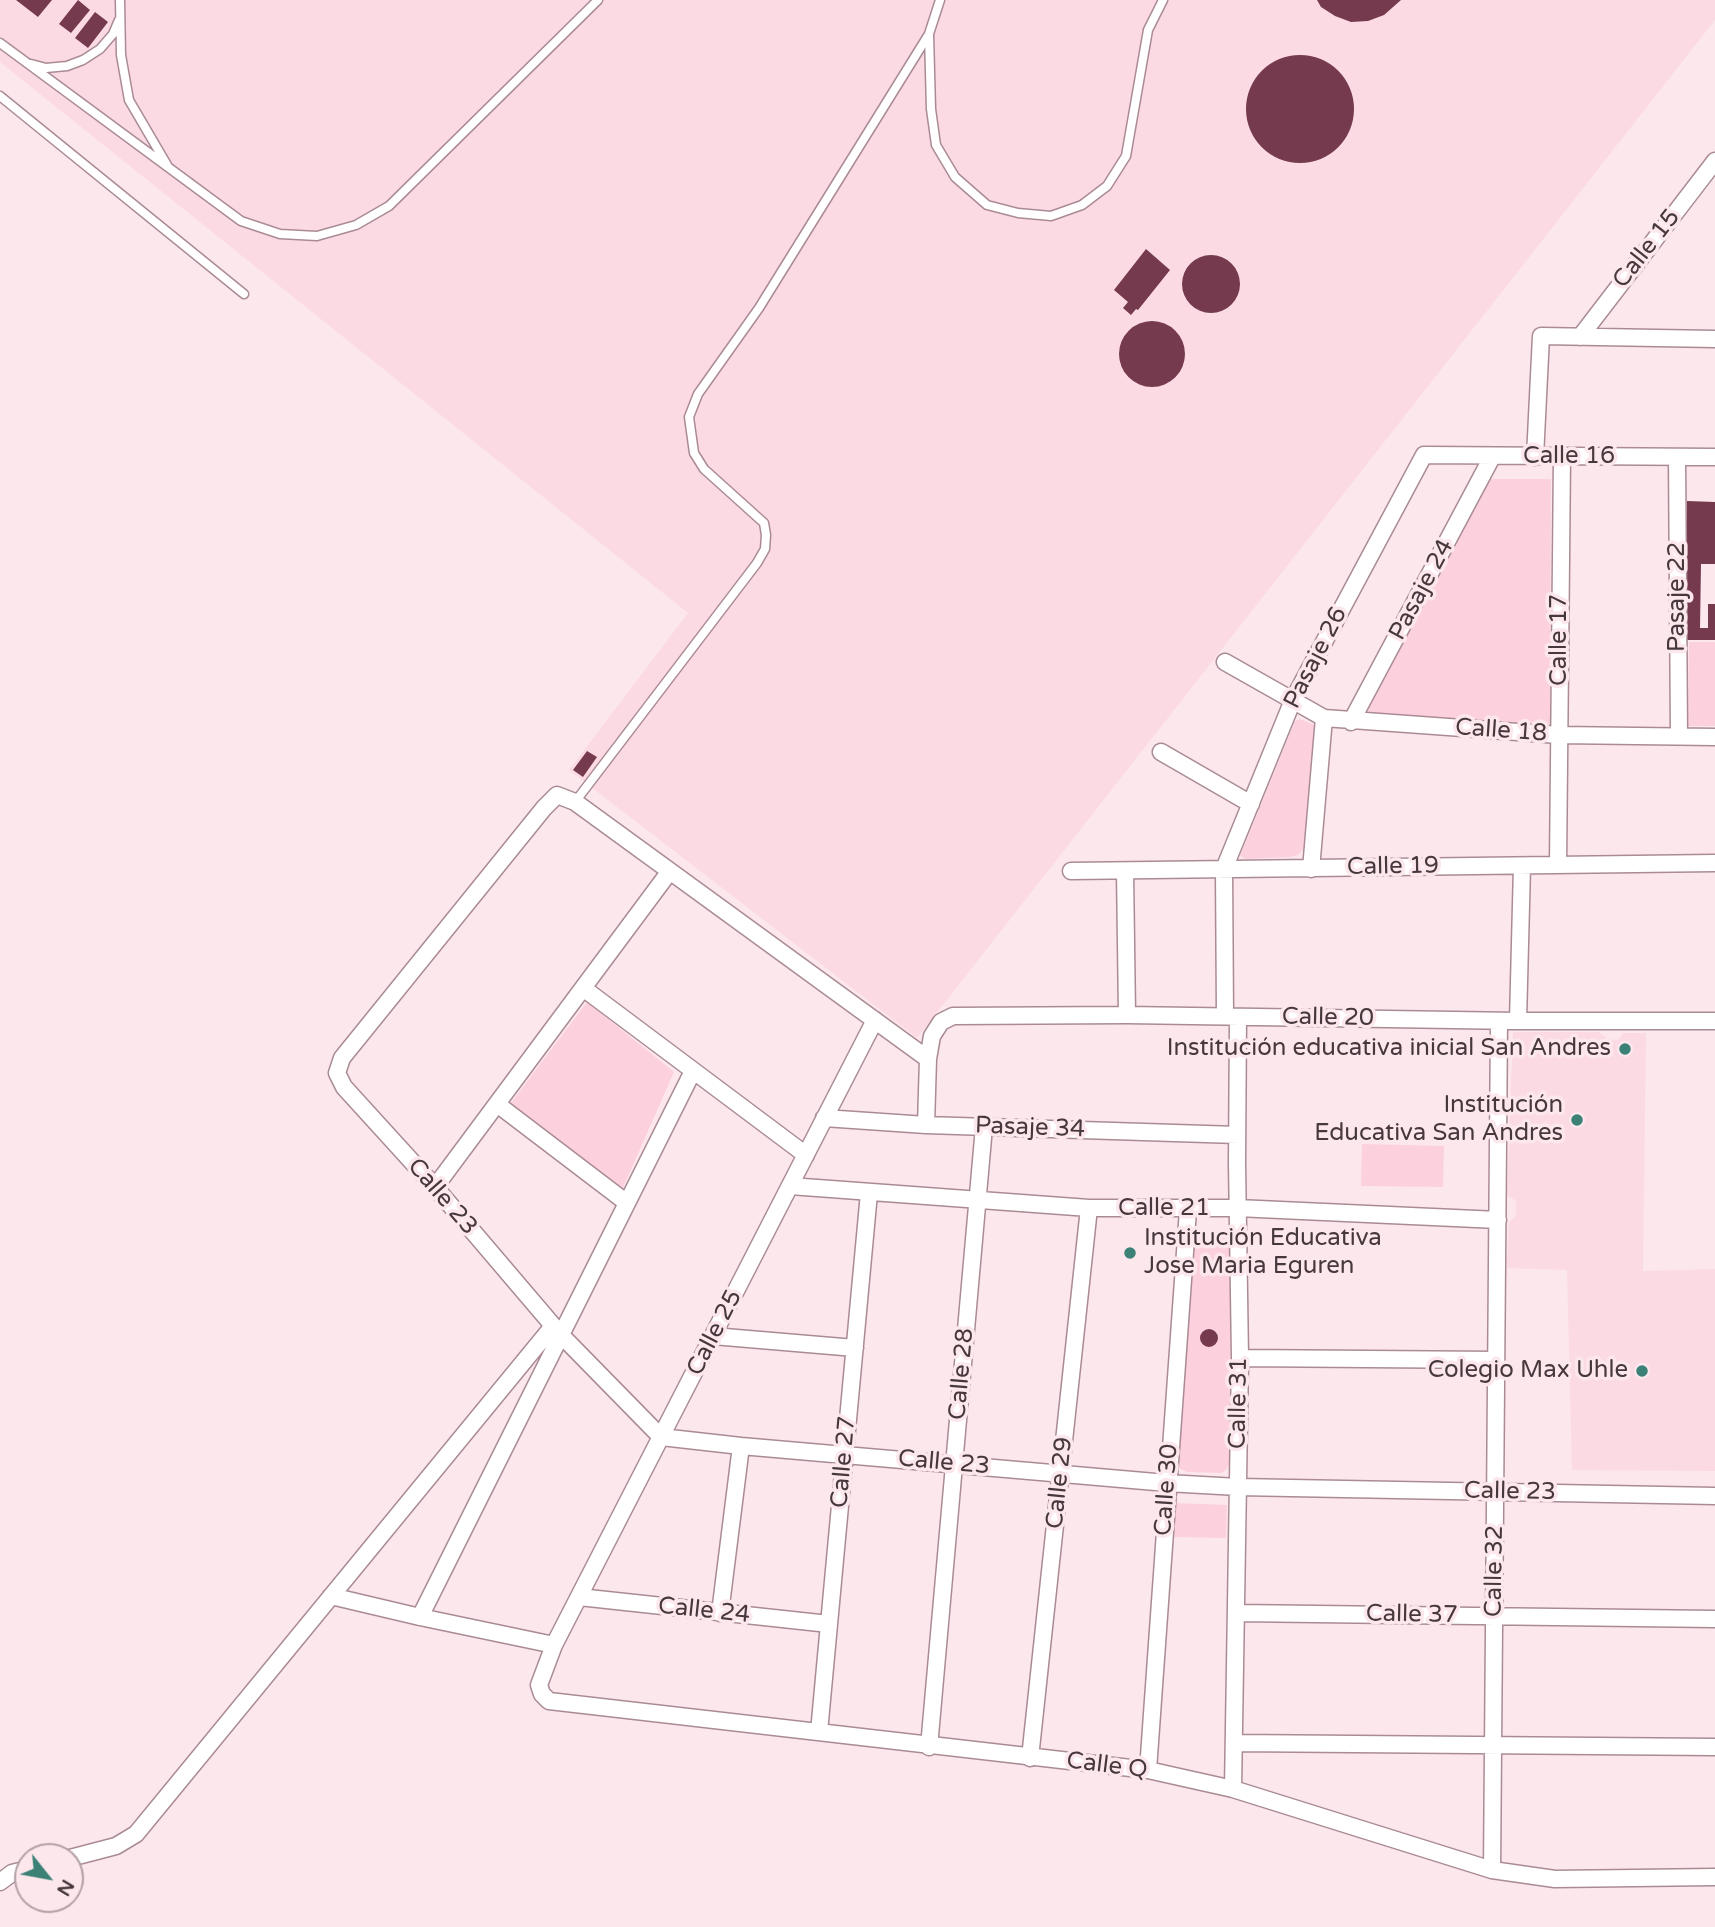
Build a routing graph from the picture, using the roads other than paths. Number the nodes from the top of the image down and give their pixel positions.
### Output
1 (120, 0) edge
2 (598, 0) edge
3 (940, 0) edge
4 (1163, 0) edge
5 (120, 16) junction
6 (929, 34) junction
7 (0, 43) edge
8 (24, 62) junction
9 (0, 96) edge
10 (1715, 161) edge
11 (169, 167) junction
12 (244, 294) dead end
13 (1580, 337) junction
14 (1715, 339) edge
15 (1424, 455) joint
16 (1492, 457) junction
17 (1535, 457) junction
18 (1562, 457) junction
19 (1677, 457) junction
20 (1715, 457) edge
21 (1225, 662) dead end
22 (1293, 700) junction
23 (1324, 719) junction
24 (1351, 722) junction
25 (1559, 735) junction
26 (1679, 736) junction
27 (1715, 737) edge
28 (1161, 752) dead end
29 (575, 802) junction
30 (1251, 804) junction
31 (1715, 863) edge
32 (1558, 865) junction
33 (1522, 866) junction
34 (1224, 869) junction
35 (1311, 869) junction
36 (670, 871) junction
37 (1071, 871) dead end
38 (1125, 871) junction
39 (583, 988) junction
40 (1127, 1015) junction
41 (1232, 1016) junction
42 (875, 1020) junction
43 (1499, 1021) junction
44 (1518, 1021) junction
45 (1715, 1021) edge
46 (928, 1059) junction
47 (693, 1070) junction
48 (497, 1104) junction
49 (824, 1118) junction
50 (926, 1125) junction
51 (984, 1127) junction
52 (1237, 1135) junction
53 (806, 1155) junction
54 (790, 1186) junction
55 (435, 1187) junction
56 (869, 1193) junction
57 (977, 1200) junction
58 (627, 1203) junction
59 (1089, 1208) junction
60 (1237, 1208) junction
61 (1188, 1210) junction
62 (1498, 1220) junction
63 (557, 1331) junction
64 (713, 1336) junction
65 (855, 1348) junction
66 (1240, 1358) junction
67 (1496, 1360) junction
68 (661, 1437) junction
69 (741, 1446) junction
70 (845, 1455) junction
71 (954, 1464) junction
72 (1061, 1474) junction
73 (1167, 1483) junction
74 (1238, 1487) junction
75 (1495, 1492) junction
76 (1715, 1496) edge
77 (331, 1596) junction
78 (579, 1597) junction
79 (720, 1613) junction
80 (1236, 1613) junction
81 (1494, 1616) junction
82 (420, 1617) junction
83 (1715, 1619) edge
84 (829, 1624) junction
85 (554, 1645) junction
86 (818, 1732) junction
87 (1234, 1743) junction
88 (1493, 1745) junction
89 (929, 1746) junction
90 (1715, 1747) edge
91 (1030, 1758) junction
92 (1148, 1770) junction
93 (1233, 1789) junction
94 (84, 1854) edge
95 (1492, 1870) junction
96 (1715, 1877) edge

1 - 5 lane
2 - 11 lane
3 - 6 lane
4 - 6 lane
5 - 8 lane
5 - 11 lane
6 - 29 lane
7 - 8 lane
8 - 11 lane
9 - 12 lane
10 - 13 street, Calle 15
13 - 14 street
13 - 17 street
15 - 16 street, Calle 16
15 - 22 street, Pasaje 26
16 - 17 street, Calle 16
16 - 24 street, Pasaje 24
17 - 18 street, Calle 16
18 - 19 street, Calle 16
18 - 25 street, Calle 17
19 - 20 street, Calle 16
19 - 26 street, Pasaje 22
21 - 22 street, Calle 18
22 - 23 street, Calle 18
22 - 30 street, Pasaje 26
23 - 24 street, Calle 18
23 - 35 street
24 - 25 street, Calle 18
25 - 26 street, Calle 18
25 - 32 street, Calle 17
26 - 27 street, Calle 18
28 - 30 street
29 - 36 street
29 - 55 street, Calle 23
30 - 34 street, Pasaje 26
31 - 32 street, Calle 19
32 - 33 street, Calle 19
33 - 35 street, Calle 19
33 - 44 street
34 - 35 street, Calle 19
34 - 38 street, Calle 19
34 - 41 street, Calle 31
36 - 39 street
36 - 42 street
37 - 38 street, Calle 19
38 - 40 street
39 - 47 street
39 - 48 street
40 - 41 street, Calle 20
40 - 46 street, Calle 20
41 - 43 street, Calle 20
41 - 52 street, Calle 31
42 - 46 street
42 - 49 street, Calle 25
43 - 44 street, Calle 20
43 - 62 street, Calle 32
44 - 45 street, Calle 20
46 - 50 street
47 - 53 street
47 - 58 street
48 - 55 street
48 - 58 street
49 - 50 street, Pasaje 34
49 - 53 street, Calle 25
50 - 51 street, Pasaje 34
51 - 52 street, Pasaje 34
51 - 57 street, Calle 28
52 - 60 street, Calle 31
53 - 54 street, Calle 25
54 - 56 street, Calle 21
54 - 64 street, Calle 25
55 - 63 street, Calle 23
56 - 57 street, Calle 21
56 - 65 street, Calle 27
57 - 59 street, Calle 21
57 - 71 street, Calle 28
58 - 63 street
59 - 61 street, Calle 21
59 - 72 street, Calle 29
60 - 61 street, Calle 21
60 - 62 street, Calle 21
60 - 66 street, Calle 31
61 - 73 street, Calle 30
62 - 67 street, Calle 32
63 - 68 street, Calle 23
63 - 77 street
63 - 82 street
64 - 65 street
64 - 68 street, Calle 25
65 - 70 street, Calle 27
66 - 67 street
66 - 74 street, Calle 31
67 - 75 street, Calle 32
68 - 69 street, Calle 23
68 - 78 street, Calle 25
69 - 70 street, Calle 23
69 - 79 street
70 - 71 street, Calle 23
70 - 84 street, Calle 27
71 - 72 street, Calle 23
71 - 89 street, Calle 28
72 - 73 street, Calle 23
72 - 91 street, Calle 29
73 - 74 street, Calle 23
73 - 92 street, Calle 30
74 - 75 street, Calle 23
74 - 80 street, Calle 31
75 - 76 street, Calle 23
75 - 81 street, Calle 32
77 - 82 street
77 - 94 street
78 - 79 street, Calle 24
78 - 85 street, Calle 25
79 - 84 street, Calle 24
80 - 81 street, Calle 37
80 - 87 street, Calle 31
81 - 83 street, Calle 37
81 - 88 street, Calle 32
82 - 85 street
84 - 86 street, Calle 27
85 - 86 street, Calle Q
86 - 89 street, Calle Q
87 - 88 street
87 - 93 street, Calle 31
88 - 90 street
88 - 95 street, Calle 32
89 - 91 street, Calle Q
91 - 92 street, Calle Q
92 - 93 street, Calle Q
93 - 95 street, Calle Q
95 - 96 street, Calle Q

